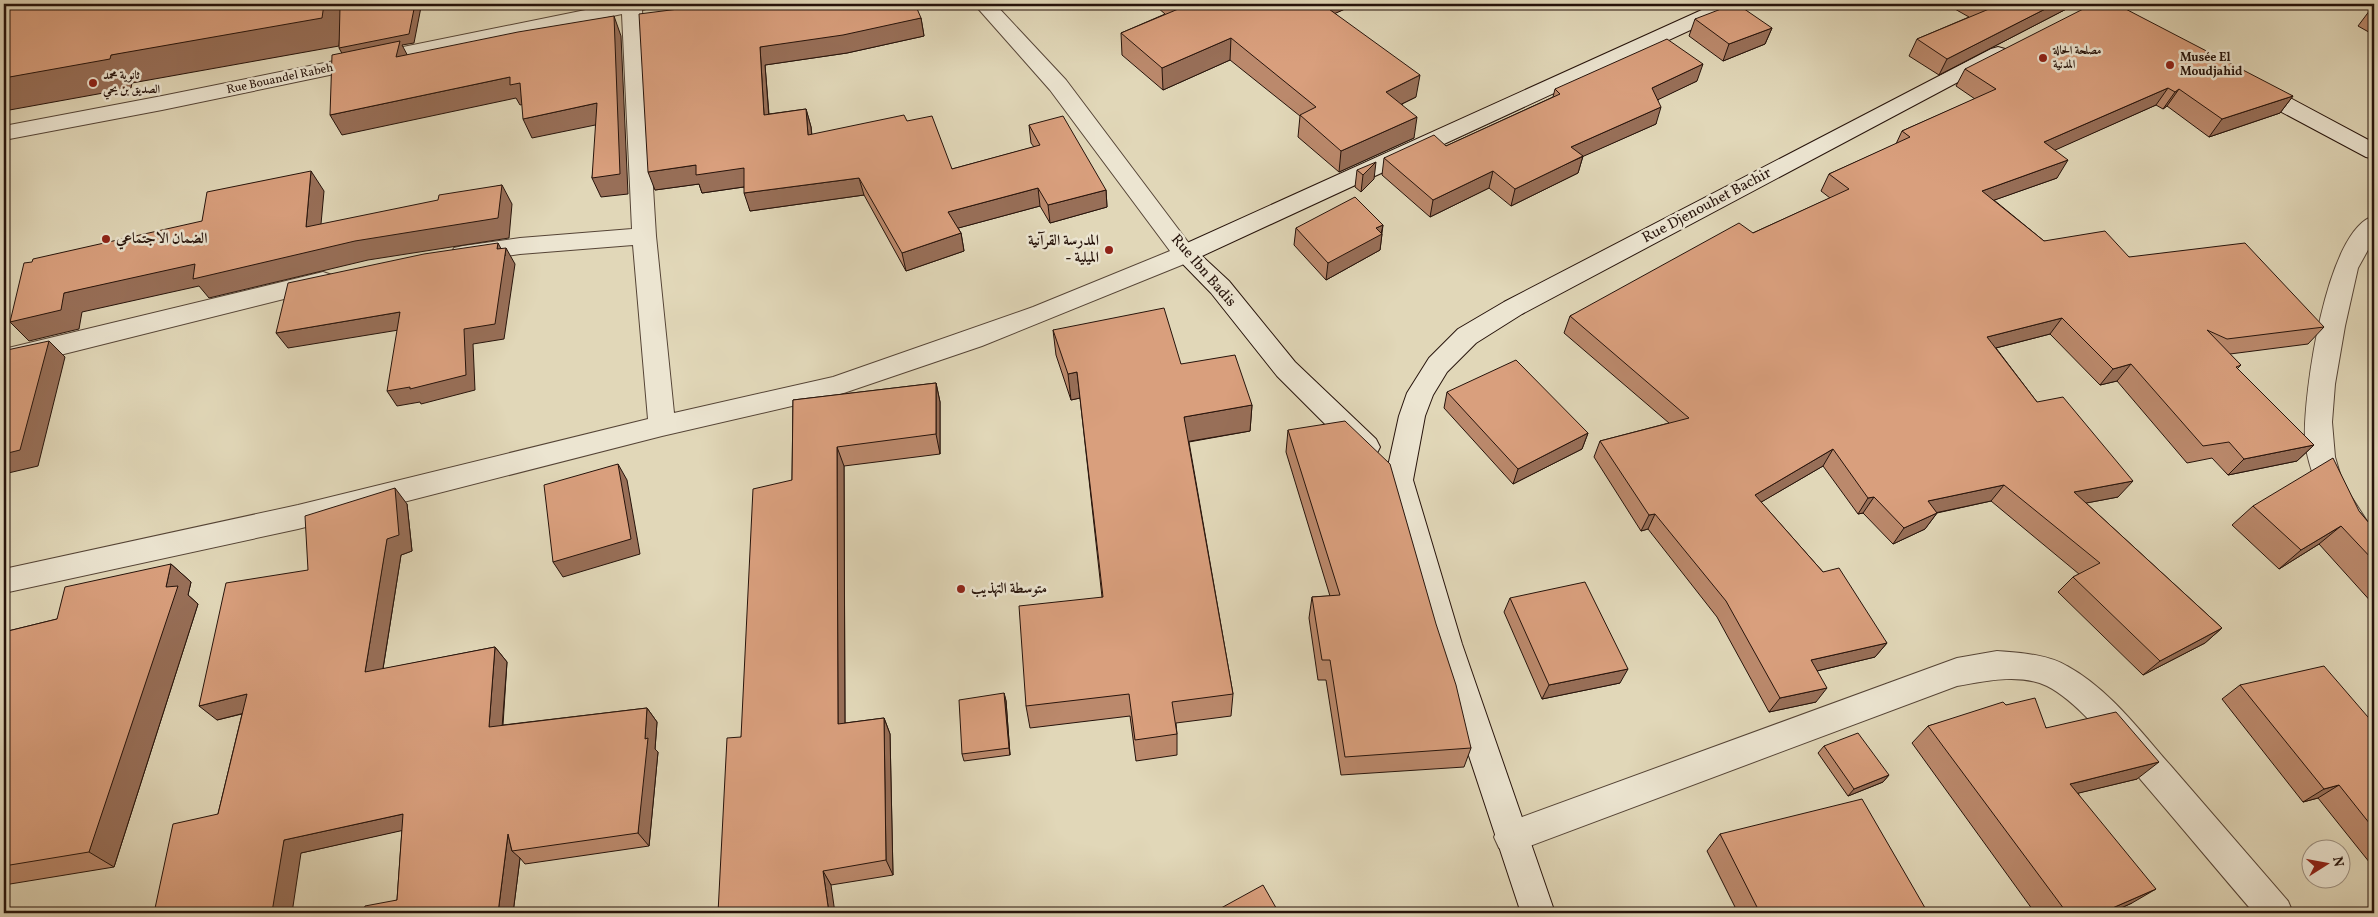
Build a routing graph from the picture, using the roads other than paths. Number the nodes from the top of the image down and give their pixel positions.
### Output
1 (984, 4) edge
2 (1731, 4) edge
3 (637, 5) edge
4 (2020, 42) edge
5 (2235, 79) edge
6 (4, 133) edge
7 (2374, 152) edge
8 (2374, 224) edge
9 (644, 236) junction
10 (1185, 254) junction
11 (439, 257) edge
12 (342, 277) edge
13 (4, 359) edge
14 (662, 426) junction
15 (1399, 480) junction
16 (2374, 553) edge
17 (4, 581) edge
18 (1511, 836) junction
19 (1538, 913) edge
20 (2276, 913) edge

1 - 10 street, Rue Ibn Badis
2 - 10 street
3 - 6 street, Rue Bouandel Rabeh
3 - 9 street
4 - 15 street, Rue Djenouhet Bachir
5 - 7 street
8 - 16 street
9 - 11 street
9 - 14 street
10 - 14 street
10 - 15 street, Rue Ibn Badis
12 - 13 street
14 - 17 street
15 - 18 street
18 - 19 street
18 - 20 street

